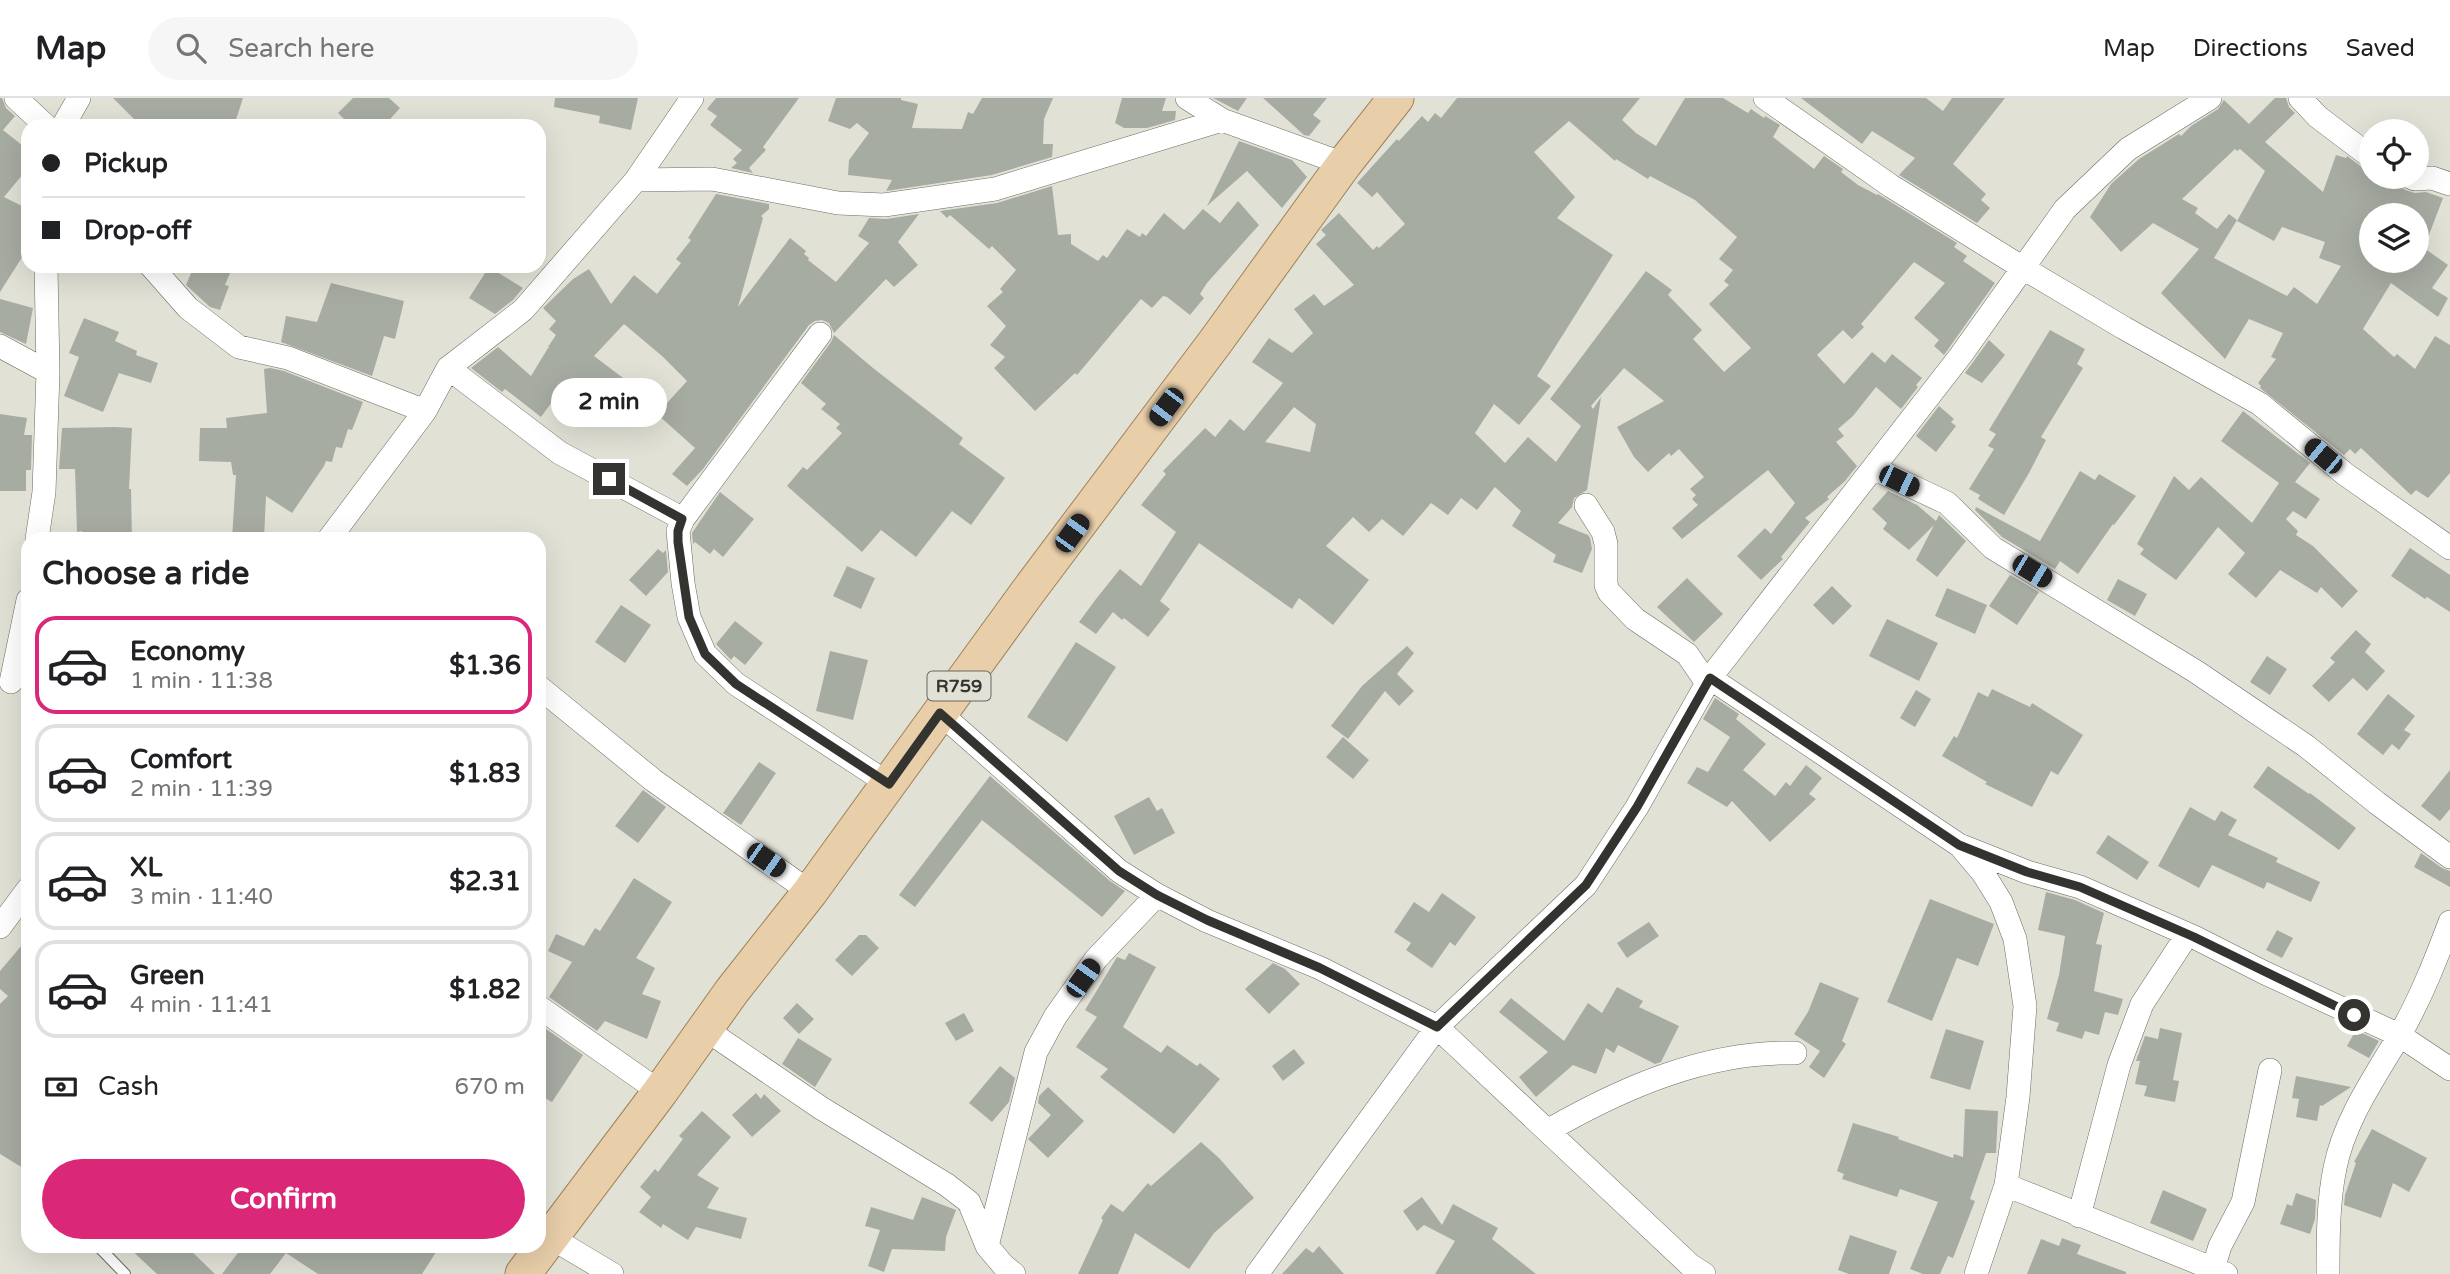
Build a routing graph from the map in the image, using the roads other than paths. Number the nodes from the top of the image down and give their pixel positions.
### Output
1 (16, 98) edge
2 (79, 98) edge
3 (692, 98) edge
4 (1187, 98) edge
5 (1396, 98) edge
6 (1765, 98) edge
7 (2210, 98) edge
8 (2300, 98) edge
9 (38, 119) edge
10 (67, 119) edge
11 (1222, 120) junction
12 (2359, 148) edge
13 (1344, 164) junction
14 (2429, 178) edge
15 (636, 180) junction
16 (2450, 184) edge
17 (2023, 268) junction
18 (46, 273) edge
19 (157, 273) edge
20 (820, 334) dead end
21 (0, 346) edge
22 (448, 368) junction
23 (48, 372) junction
24 (425, 411) junction
25 (1875, 469) junction
26 (1586, 505) dead end
27 (682, 519) junction
28 (38, 532) edge
29 (334, 532) edge
30 (2450, 548) edge
31 (21, 639) edge
32 (1709, 681) junction
33 (13, 684) edge
34 (546, 693) edge
35 (940, 713) junction
36 (889, 784) junction
37 (1959, 845) junction
38 (2450, 857) edge
39 (810, 892) junction
40 (1157, 895) junction
41 (21, 898) edge
42 (2450, 922) edge
43 (0, 927) edge
44 (2187, 934) junction
45 (546, 1012) edge
46 (1437, 1027) junction
47 (705, 1029) junction
48 (2399, 1035) junction
49 (1795, 1053) dead end
50 (2450, 1069) edge
51 (2270, 1070) dead end
52 (660, 1092) junction
53 (1549, 1130) junction
54 (2006, 1185) junction
55 (2079, 1216) junction
56 (550, 1237) junction
57 (546, 1242) edge
58 (987, 1246) junction
59 (106, 1253) edge
60 (538, 1253) edge
61 (1693, 1271) edge
62 (2219, 1271) edge
63 (125, 1274) edge
64 (523, 1274) edge
65 (612, 1274) edge
66 (1014, 1274) edge
67 (1257, 1274) edge
68 (1976, 1274) edge
69 (2328, 1274) edge

1 - 9 street
2 - 10 street
3 - 15 street
4 - 11 street
5 - 13 main road, R759
6 - 17 street
7 - 17 street
8 - 12 street
11 - 13 street
11 - 15 street
13 - 35 main road, R759
14 - 16 street
15 - 22 street
17 - 25 street
17 - 30 street
18 - 23 street
19 - 24 street
20 - 27 street
21 - 23 street
22 - 24 street
22 - 27 street
23 - 28 street
24 - 29 street
25 - 32 street
25 - 38 street
26 - 32 street
27 - 36 street
31 - 33 street
32 - 37 street
32 - 46 street
34 - 39 street
35 - 36 main road, R759
35 - 40 street
36 - 39 main road, R759
37 - 44 street
37 - 54 street
39 - 47 main road, R759
40 - 46 street
40 - 58 street
41 - 43 street
42 - 48 street
44 - 48 street
44 - 55 street
45 - 52 street
46 - 53 street
46 - 67 street
47 - 52 main road, R759
47 - 58 street
48 - 50 street
48 - 69 street
49 - 53 street
51 - 62 street
52 - 56 main road, R759
53 - 61 street
54 - 55 street
54 - 68 street
55 - 62 street
56 - 57 main road, R759
56 - 65 street
58 - 66 street
59 - 63 lane
60 - 64 main road, R759

